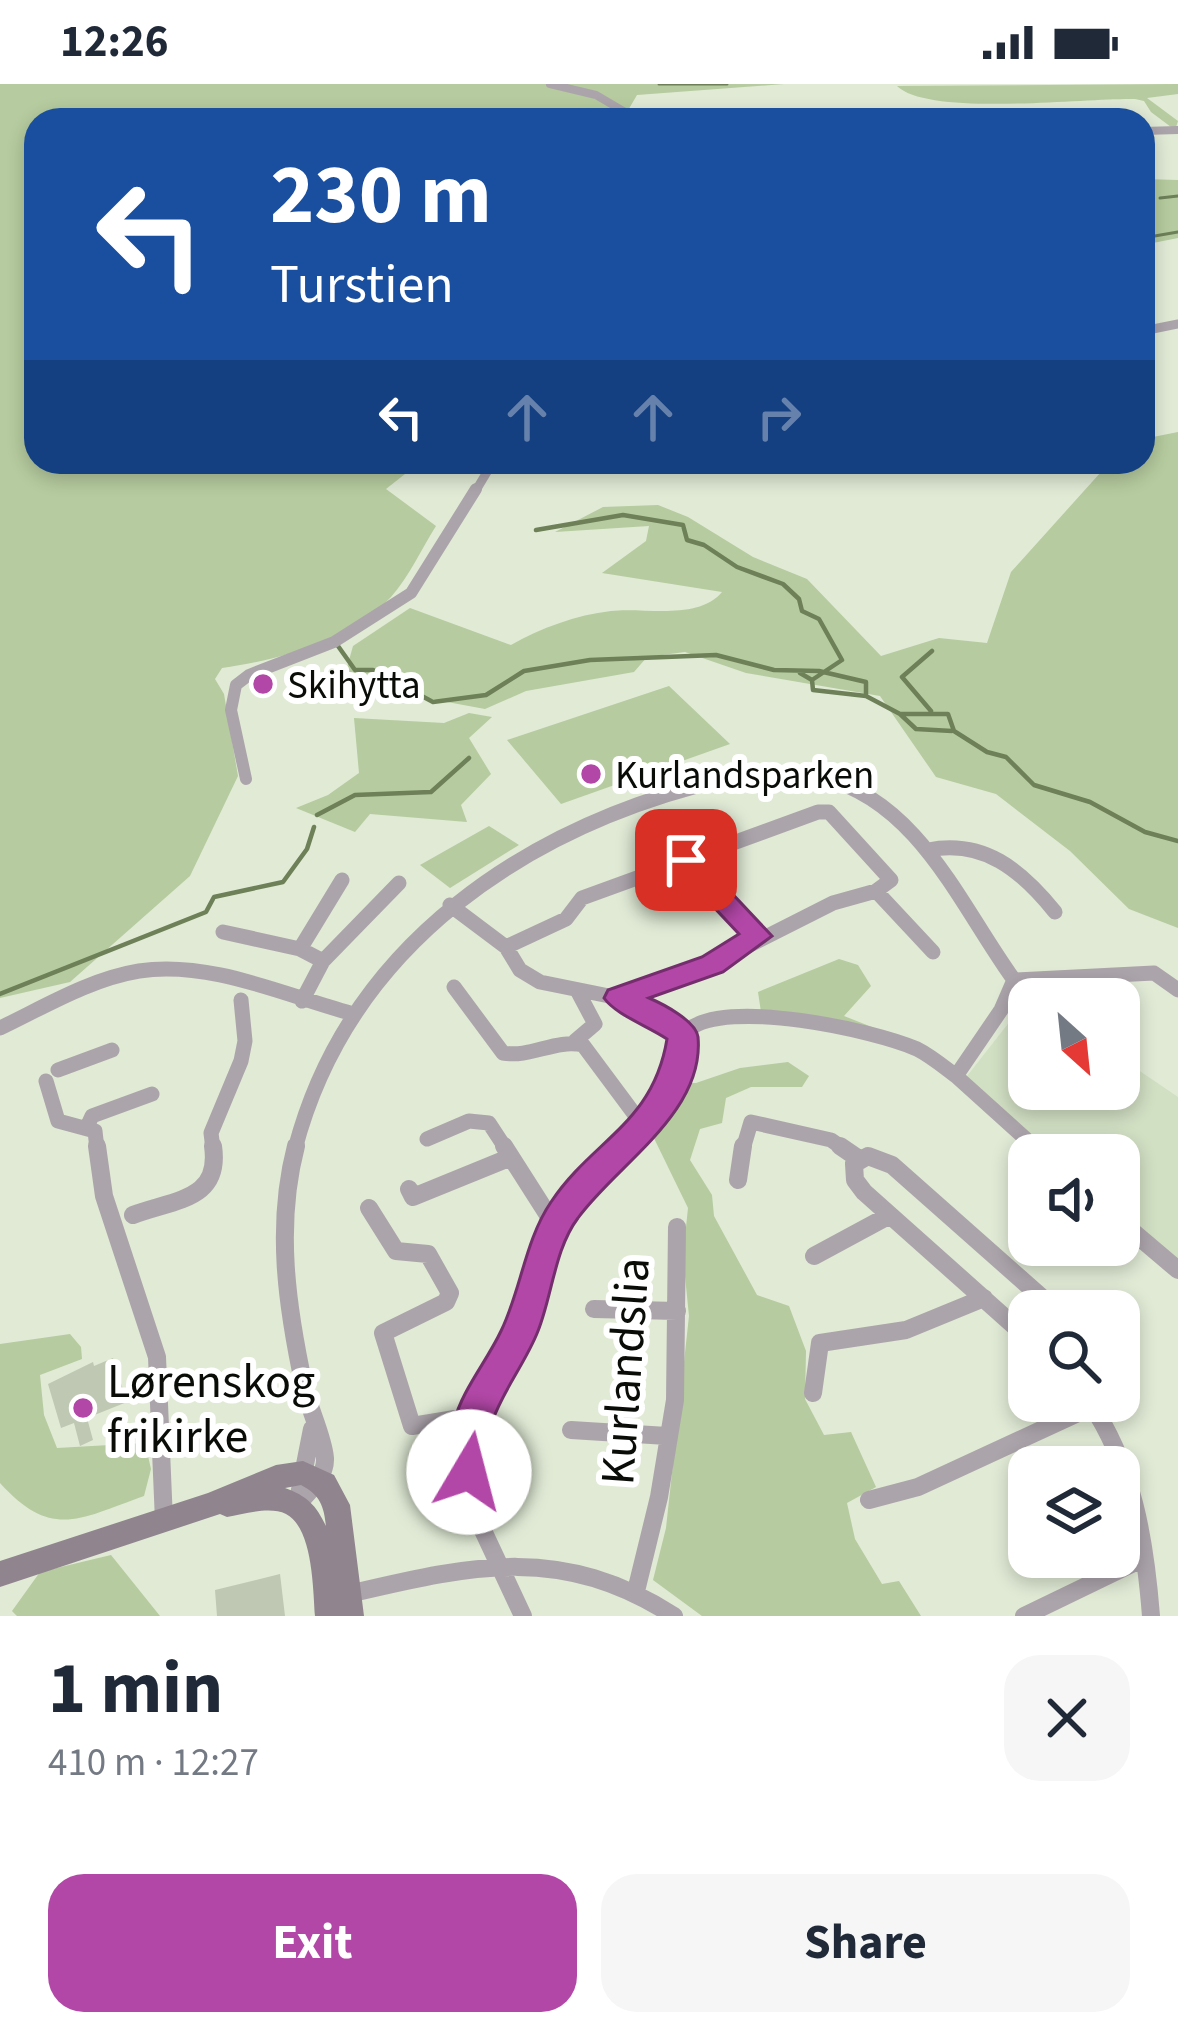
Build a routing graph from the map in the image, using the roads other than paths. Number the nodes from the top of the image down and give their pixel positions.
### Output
1 (550, 84) edge
2 (619, 108) edge
3 (486, 474) edge
4 (246, 779) dead end
5 (928, 850) junction
6 (686, 860) junction
7 (342, 880) dead end
8 (399, 883) dead end
9 (876, 892) junction
10 (450, 905) junction
11 (1055, 912) dead end
12 (223, 932) dead end
13 (758, 936) junction
14 (506, 947) junction
15 (300, 949) junction
16 (933, 952) dead end
17 (323, 961) junction
18 (1013, 978) edge
19 (1054, 978) edge
20 (454, 987) dead end
21 (1178, 990) edge
22 (578, 992) junction
23 (1008, 994) edge
24 (619, 998) junction
25 (242, 1000) dead end
26 (302, 1001) junction
27 (350, 1012) junction
28 (0, 1028) edge
29 (683, 1035) junction
30 (575, 1041) junction
31 (112, 1050) dead end
32 (956, 1076) junction
33 (152, 1094) dead end
34 (641, 1123) junction
35 (91, 1129) junction
36 (1021, 1134) edge
37 (428, 1139) dead end
38 (511, 1157) junction
39 (859, 1159) junction
40 (738, 1180) dead end
41 (409, 1190) dead end
42 (369, 1208) dead end
43 (133, 1215) dead end
44 (890, 1215) junction
45 (555, 1226) junction
46 (677, 1227) dead end
47 (1140, 1238) edge
48 (814, 1256) dead end
49 (1178, 1270) edge
50 (1033, 1290) edge
51 (984, 1298) junction
52 (594, 1310) dead end
53 (676, 1311) junction
54 (1008, 1320) edge
55 (813, 1393) dead end
56 (472, 1422) junction
57 (1051, 1422) edge
58 (1107, 1424) edge
59 (571, 1430) dead end
60 (668, 1436) junction
61 (311, 1476) junction
62 (869, 1500) dead end
63 (210, 1505) junction
64 (297, 1505) junction
65 (164, 1521) junction
66 (1142, 1559) junction
67 (503, 1564) junction
68 (0, 1574) edge
69 (636, 1591) junction
70 (339, 1606) edge
71 (521, 1612) edge
72 (674, 1616) edge
73 (1024, 1616) edge
74 (1151, 1616) edge

1 - 2 street
3 - 4 street
5 - 10 street
5 - 11 street
5 - 18 street
6 - 9 street
6 - 13 street
6 - 14 street
7 - 15 street
8 - 17 street
9 - 13 street
9 - 16 street
10 - 14 street
10 - 27 street
12 - 15 street
13 - 24 street
14 - 22 street
15 - 17 street
17 - 26 street
19 - 21 street
20 - 30 street
22 - 24 street
22 - 30 street
23 - 32 street
24 - 29 street
25 - 43 street
26 - 27 street
26 - 28 street
27 - 61 street
29 - 32 street
29 - 34 street
30 - 34 street
31 - 35 street
32 - 36 street
33 - 35 street
34 - 45 street
35 - 65 street
37 - 38 street
38 - 41 street
38 - 45 street
39 - 40 street
39 - 44 street
39 - 50 street
42 - 56 street
44 - 48 street
44 - 51 street
45 - 56 street
46 - 53 street, Kurlandslia
47 - 49 street
51 - 54 street
51 - 55 street
52 - 53 street
53 - 60 street, Kurlandslia
56 - 67 street
57 - 62 street
58 - 66 street
59 - 60 street
60 - 69 street, Kurlandslia
61 - 63 main road
61 - 64 street
61 - 70 main road
63 - 64 main road
63 - 65 main road
64 - 70 main road
65 - 68 main road
66 - 73 street
66 - 74 street
67 - 69 street
67 - 70 street
67 - 71 street
69 - 72 street

